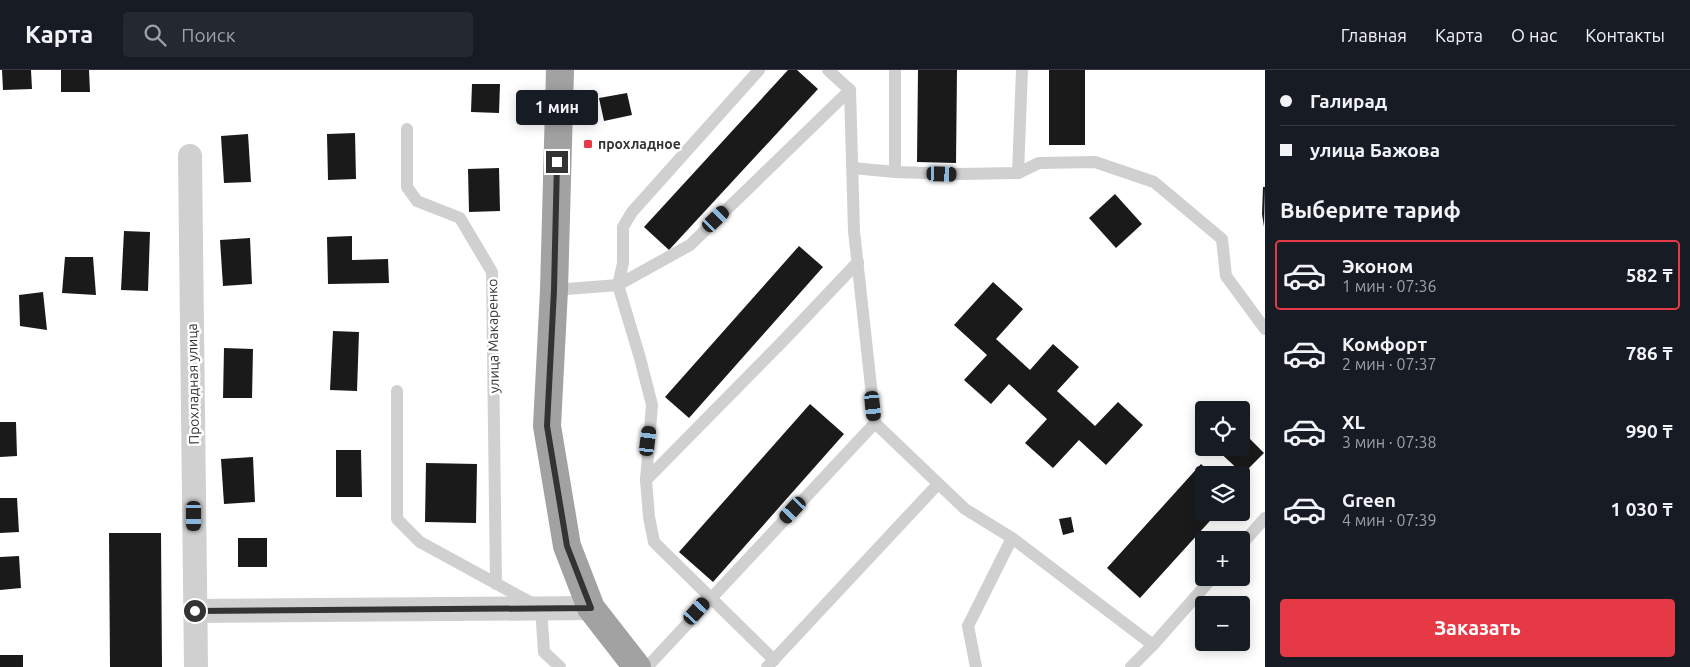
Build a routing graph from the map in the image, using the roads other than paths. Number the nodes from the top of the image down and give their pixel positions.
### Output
1 (560, 70) edge
2 (759, 70) edge
3 (828, 70) edge
4 (895, 70) edge
5 (1022, 70) edge
6 (850, 90) junction
7 (407, 129) dead end
8 (190, 156) dead end
9 (853, 168) junction
10 (895, 172) junction
11 (1018, 173) junction
12 (858, 262) junction
13 (618, 285) junction
14 (554, 290) junction
15 (1265, 329) edge
16 (397, 391) dead end
17 (875, 424) junction
18 (646, 480) junction
19 (938, 484) junction
20 (1265, 518) edge
21 (1250, 535) edge
22 (1012, 538) junction
23 (496, 584) junction
24 (1205, 586) edge
25 (710, 598) junction
26 (541, 608) junction
27 (591, 608) junction
28 (195, 611) junction
29 (1153, 645) junction
30 (1142, 662) edge
31 (771, 663) edge
32 (196, 667) edge
33 (560, 667) edge
34 (637, 667) edge
35 (647, 667) edge
36 (976, 667) edge
37 (1131, 667) edge

1 - 14 highway
2 - 13 lane
3 - 6 lane
4 - 10 lane
5 - 11 lane
6 - 9 lane
6 - 13 lane
7 - 23 lane, улица Макаренко
8 - 28 street, Прохладная улица
9 - 10 lane
9 - 12 lane
10 - 11 lane
11 - 15 lane
12 - 17 lane
12 - 18 lane
13 - 14 lane
13 - 18 lane
14 - 27 highway
16 - 23 lane
17 - 19 lane
17 - 25 lane
18 - 25 lane
19 - 22 lane
19 - 31 lane
20 - 21 lane
22 - 29 lane
22 - 36 lane
23 - 26 lane
24 - 29 lane
25 - 31 lane
25 - 35 lane
26 - 27 street
26 - 28 street
26 - 33 lane
27 - 34 highway
28 - 32 street, Прохладная улица
29 - 30 lane
30 - 37 lane

